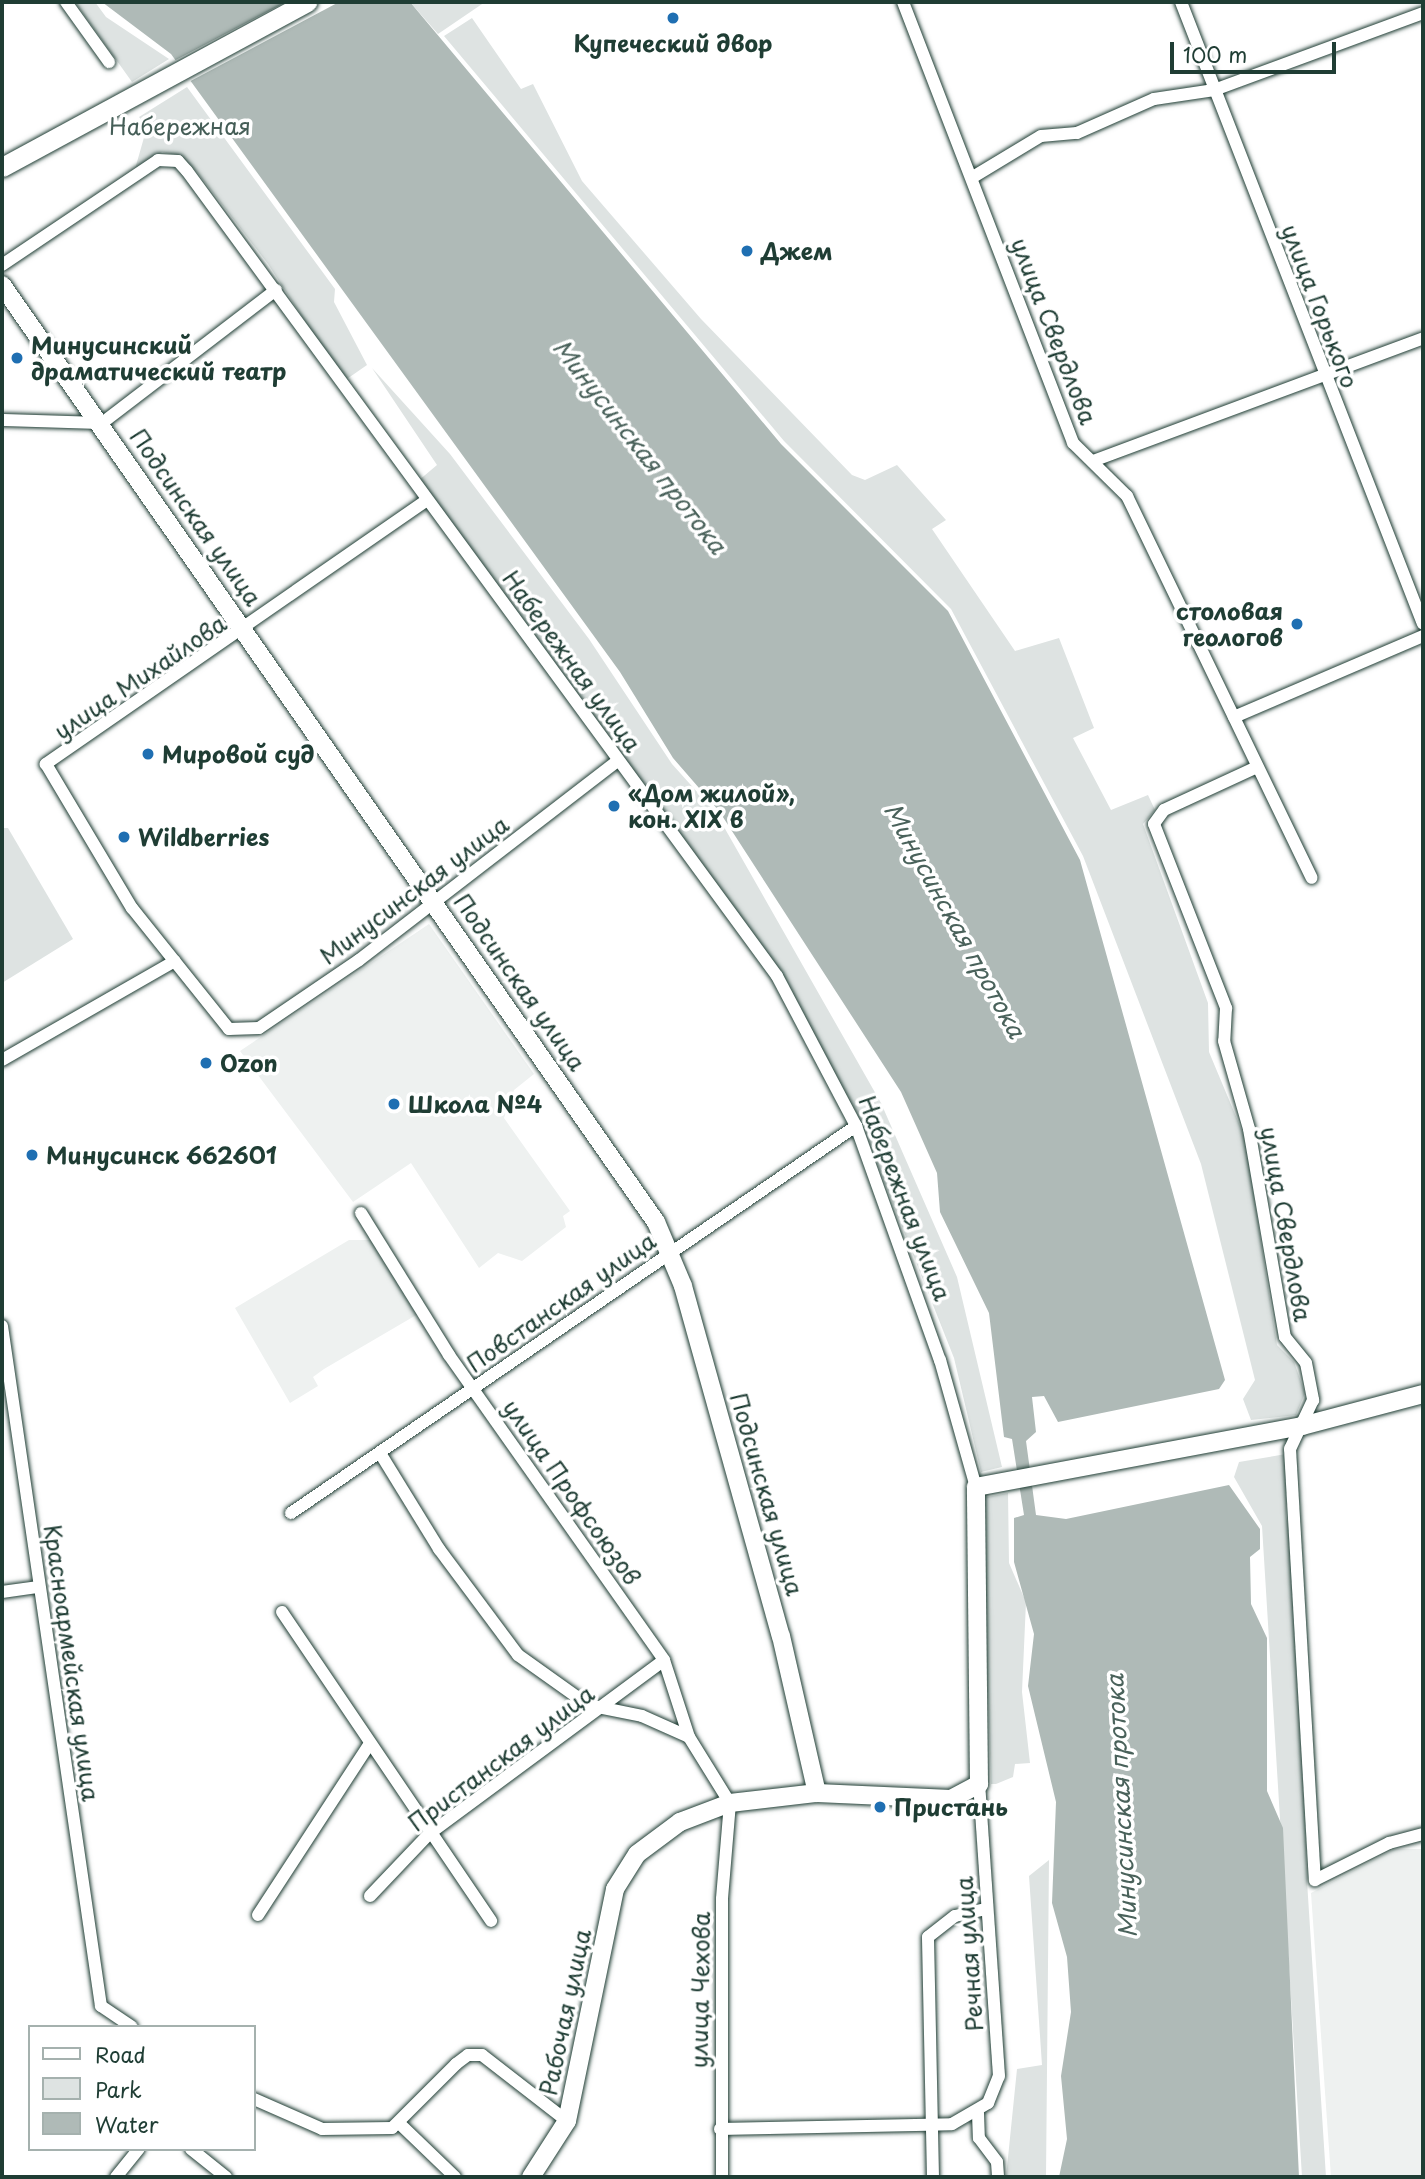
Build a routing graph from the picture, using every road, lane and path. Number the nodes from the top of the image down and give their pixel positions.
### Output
1 (65, 2) edge
2 (307, 2) edge
3 (903, 2) edge
4 (1181, 2) edge
5 (1423, 13) edge
6 (109, 62) dead end
7 (1214, 90) junction
8 (2, 167) edge
9 (974, 177) junction
10 (2, 265) edge
11 (2, 285) edge
12 (276, 290) junction
13 (1423, 338) edge
14 (1323, 374) junction
15 (2, 420) edge
16 (102, 423) junction
17 (1093, 461) junction
18 (427, 500) junction
19 (1423, 624) edge
20 (245, 631) junction
21 (1423, 636) edge
22 (1234, 717) junction
23 (615, 763) junction
24 (1257, 767) junction
25 (1312, 878) dead end
26 (434, 902) junction
27 (175, 961) junction
28 (2, 1060) edge
29 (856, 1125) junction
30 (361, 1213) dead end
31 (668, 1251) junction
32 (2, 1326) edge
33 (473, 1390) junction
34 (1423, 1394) edge
35 (1302, 1426) junction
36 (380, 1453) junction
37 (976, 1487) junction
38 (291, 1513) dead end
39 (39, 1587) junction
40 (2, 1592) edge
41 (282, 1612) dead end
42 (664, 1660) junction
43 (602, 1709) junction
44 (689, 1737) junction
45 (369, 1745) junction
46 (979, 1784) junction
47 (817, 1793) junction
48 (730, 1803) junction
49 (429, 1834) junction
50 (1423, 1834) edge
51 (370, 1896) dead end
52 (986, 1909) junction
53 (258, 1915) dead end
54 (491, 1921) dead end
55 (129, 2025) edge
56 (256, 2100) edge
57 (978, 2113) junction
58 (567, 2121) junction
59 (930, 2123) junction
60 (401, 2124) junction
61 (720, 2129) junction
62 (137, 2151) edge
63 (194, 2151) edge
64 (116, 2177) edge
65 (226, 2177) edge
66 (455, 2177) edge
67 (531, 2177) edge
68 (722, 2177) edge
69 (933, 2177) edge
70 (998, 2177) edge

1 - 6 street
2 - 8 main road
3 - 9 street, улица Свердлова
4 - 7 street, улица Горького
5 - 7 street
7 - 9 street
7 - 14 street, улица Горького
9 - 17 street, улица Свердлова
10 - 12 street, Набережная улица
11 - 16 street, Подсинская улица
12 - 16 street
12 - 18 street, Набережная улица
13 - 14 street
14 - 17 street
14 - 19 street, улица Горького
15 - 16 street
16 - 20 street, Подсинская улица
17 - 22 street, улица Свердлова
18 - 20 street, улица Михайлова
18 - 23 street, Набережная улица
20 - 26 street, Подсинская улица
20 - 27 street, улица Михайлова
21 - 22 street
22 - 24 street, улица Свердлова
23 - 26 street, Минусинская улица
23 - 29 street, Набережная улица
24 - 25 street, улица Свердлова
24 - 35 street, улица Свердлова
26 - 27 street, Минусинская улица
26 - 31 street, Подсинская улица
27 - 28 street
29 - 31 street, Повстанская улица
29 - 37 street, Набережная улица
30 - 33 street, улица Профсоюзов
31 - 33 street, Повстанская улица
31 - 47 street, Подсинская улица
32 - 39 street, Красноармейская улица
33 - 36 street, Повстанская улица
33 - 42 street, улица Профсоюзов
34 - 35 street
35 - 37 street
35 - 50 street, улица Свердлова
36 - 38 street, Повстанская улица
36 - 43 street
37 - 46 street, Набережная улица
39 - 40 street
39 - 55 street, Красноармейская улица
41 - 45 street
42 - 43 street, Пристанская улица
42 - 44 street, улица Профсоюзов
43 - 44 street
43 - 49 street, Пристанская улица
44 - 48 street, улица Профсоюзов
45 - 49 street
45 - 53 street
46 - 47 street
46 - 52 street, Речная улица
47 - 48 street
48 - 58 street, Рабочая улица
48 - 61 street, улица Чехова
49 - 51 street, Пристанская улица
49 - 54 street
52 - 57 street, Речная улица
52 - 59 street
56 - 60 street
57 - 59 street
57 - 70 street
58 - 60 street
58 - 67 street, Рабочая улица
59 - 61 street
59 - 69 street
60 - 66 street
61 - 68 street, улица Чехова
62 - 64 street
63 - 65 street

